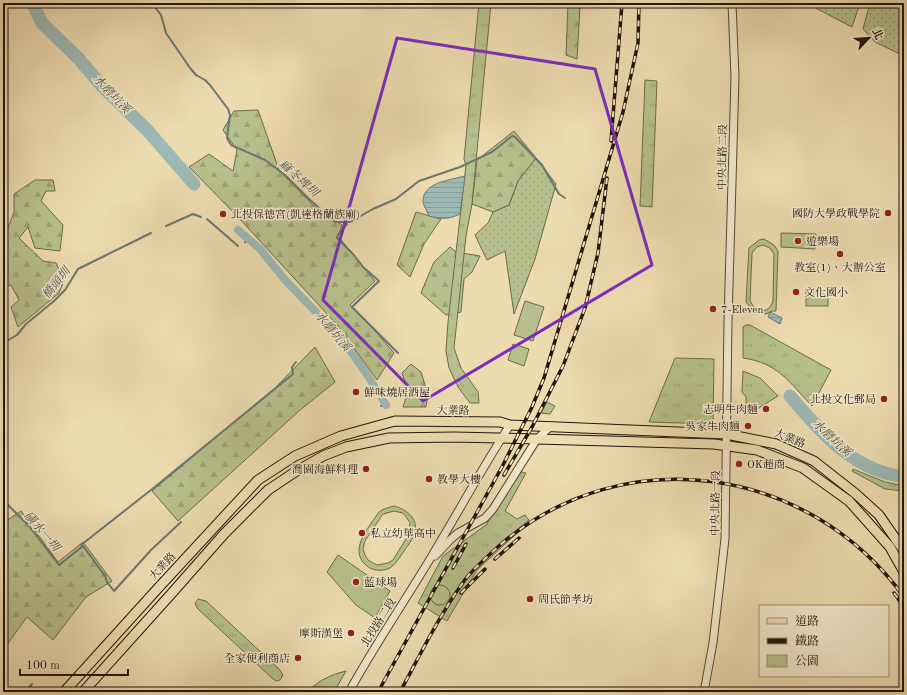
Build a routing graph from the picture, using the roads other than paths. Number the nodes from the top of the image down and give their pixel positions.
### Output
1 (732, 3) edge
2 (728, 312) joint
3 (510, 425) junction
4 (551, 426) junction
5 (726, 434) junction
6 (502, 438) junction
7 (537, 438) junction
8 (727, 445) junction
9 (904, 551) edge
10 (427, 565) junction
11 (904, 572) edge
12 (64, 692) edge
13 (83, 692) edge
14 (349, 692) edge
15 (704, 692) edge

1 - 2 street, 中央北路二段
2 - 5 street, 中央北路一段
3 - 4 main road, 大業路
3 - 6 street
3 - 12 main road, 大業路
4 - 5 main road, 大業路
4 - 7 street
5 - 8 street, 中央北路一段
5 - 9 main road, 大業路
6 - 7 main road, 大業路
6 - 10 street
6 - 13 main road, 大業路
7 - 8 main road, 大業路
7 - 10 street
8 - 11 main road, 大業路
8 - 15 street, 中央北路一段
10 - 14 street, 北投路二段

